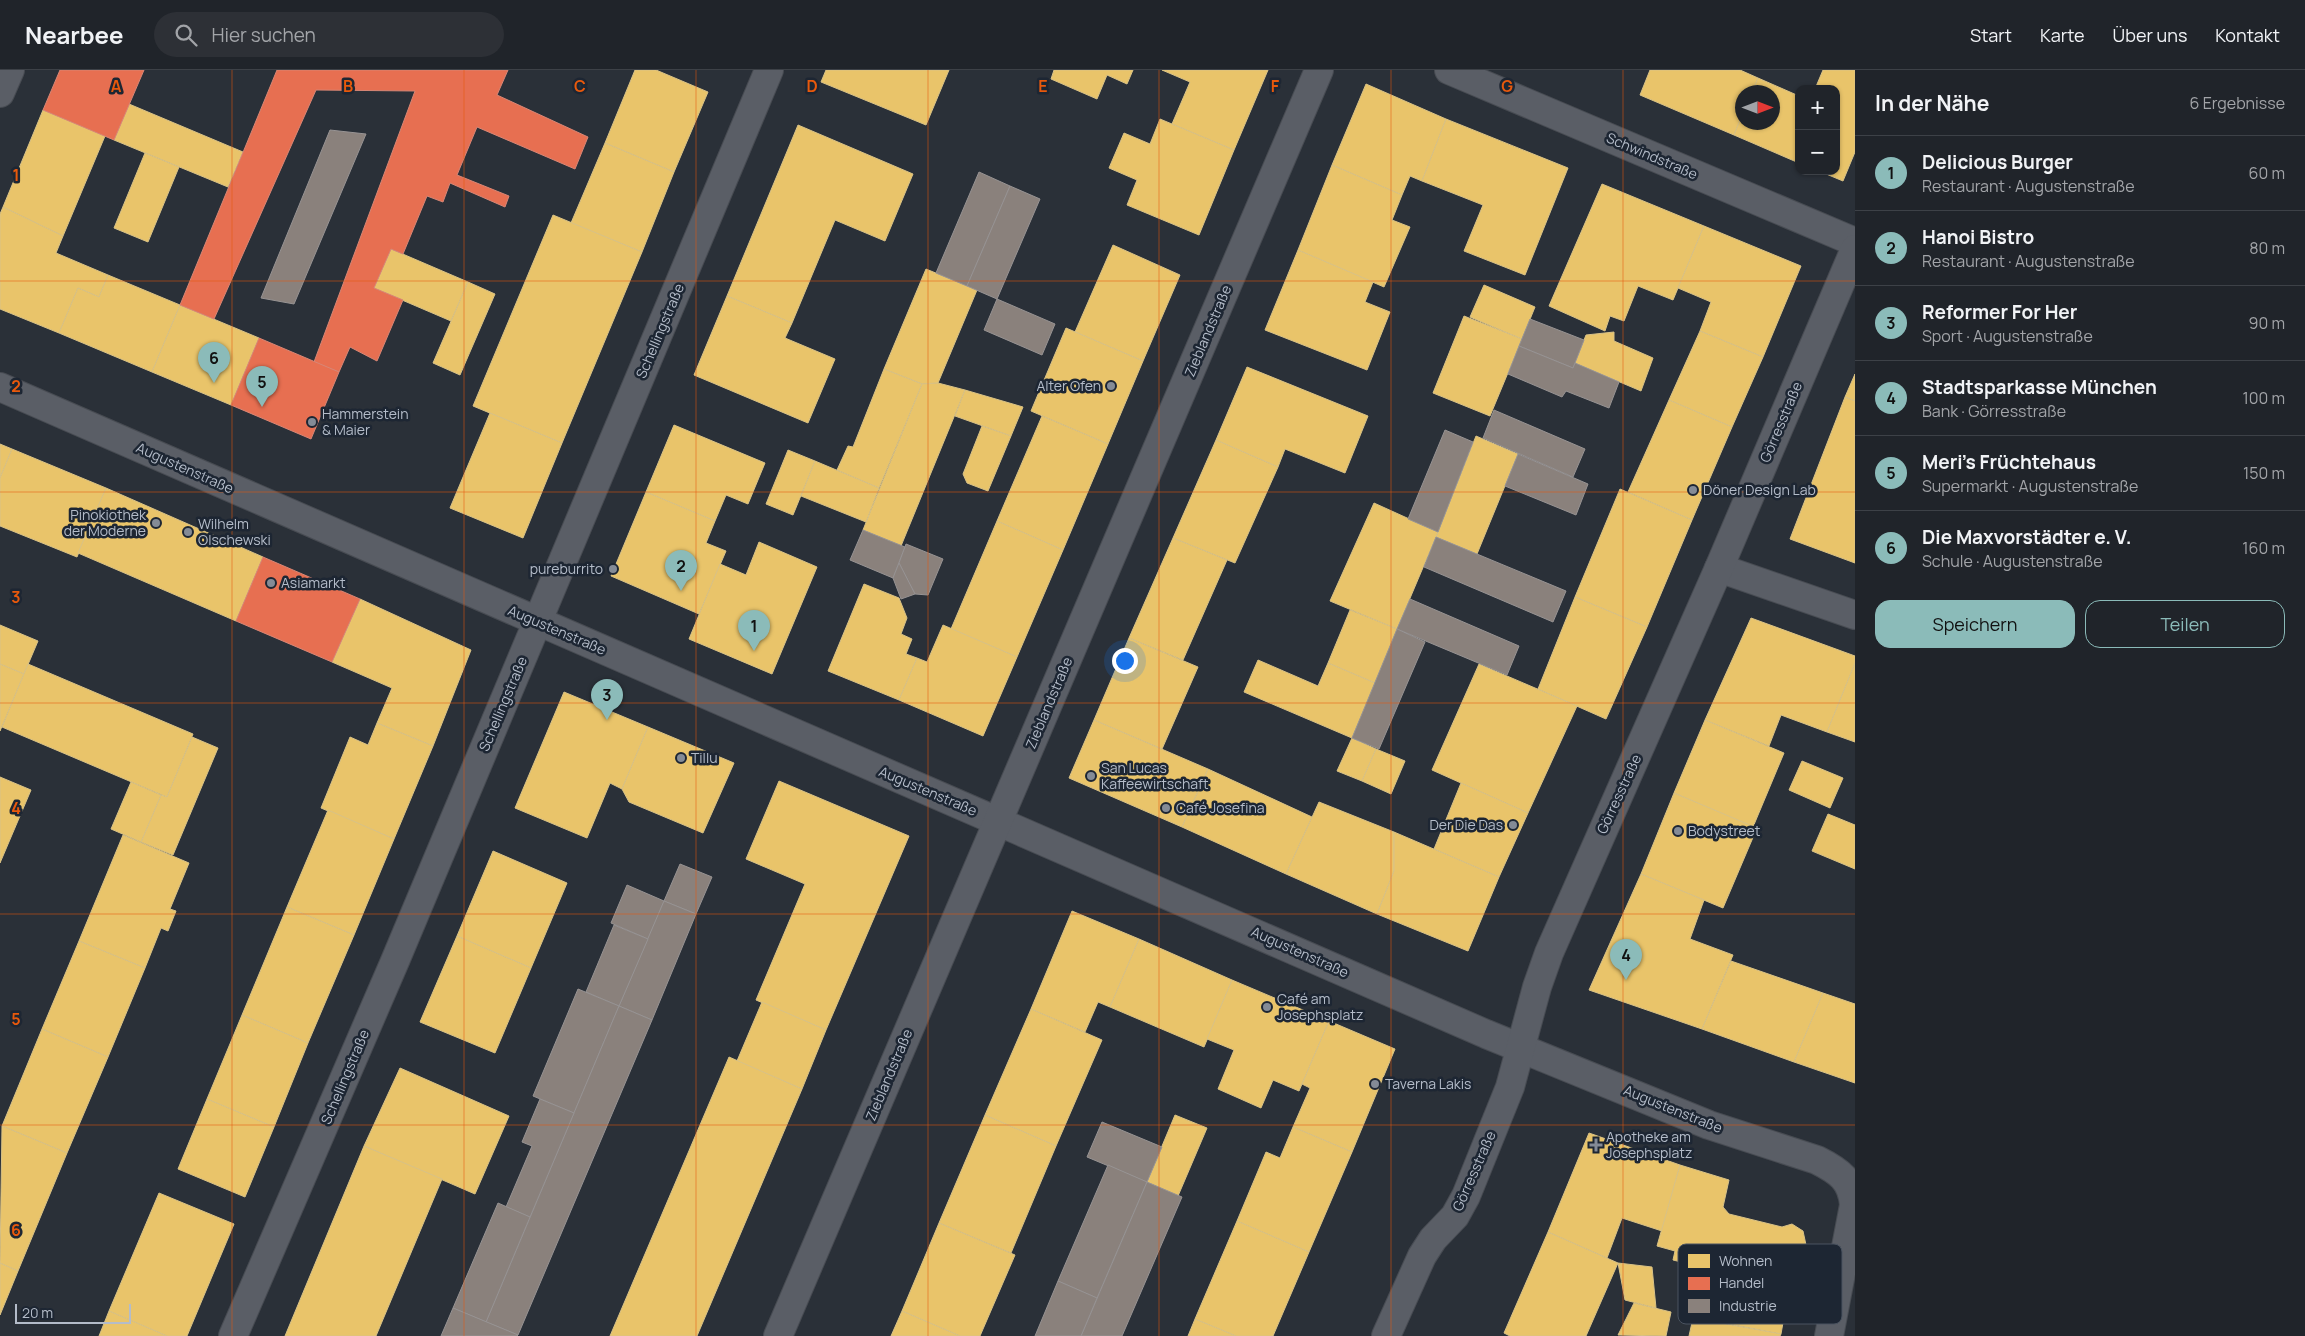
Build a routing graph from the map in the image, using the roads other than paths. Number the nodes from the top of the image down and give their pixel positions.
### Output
1 (10, 70) edge
2 (769, 70) edge
3 (1320, 70) edge
4 (1449, 70) edge
5 (0, 93) edge
6 (1855, 242) edge
7 (1855, 248) edge
8 (0, 387) edge
9 (1719, 568) junction
10 (1855, 615) edge
11 (537, 621) junction
12 (998, 821) junction
13 (1521, 1048) junction
14 (1842, 1273) edge
15 (233, 1336) edge
16 (778, 1336) edge
17 (1386, 1336) edge

1 - 5 street
2 - 11 street, Schellingstraße
3 - 12 street, Zieblandstraße
4 - 6 street, Schwindstraße
7 - 9 street, Görresstraße
8 - 11 street, Augustenstraße
9 - 10 street
9 - 13 street, Görresstraße
11 - 12 street, Augustenstraße
11 - 15 street, Schellingstraße
12 - 13 street, Augustenstraße
12 - 16 street, Zieblandstraße
13 - 14 street, Augustenstraße
13 - 17 street, Görresstraße

